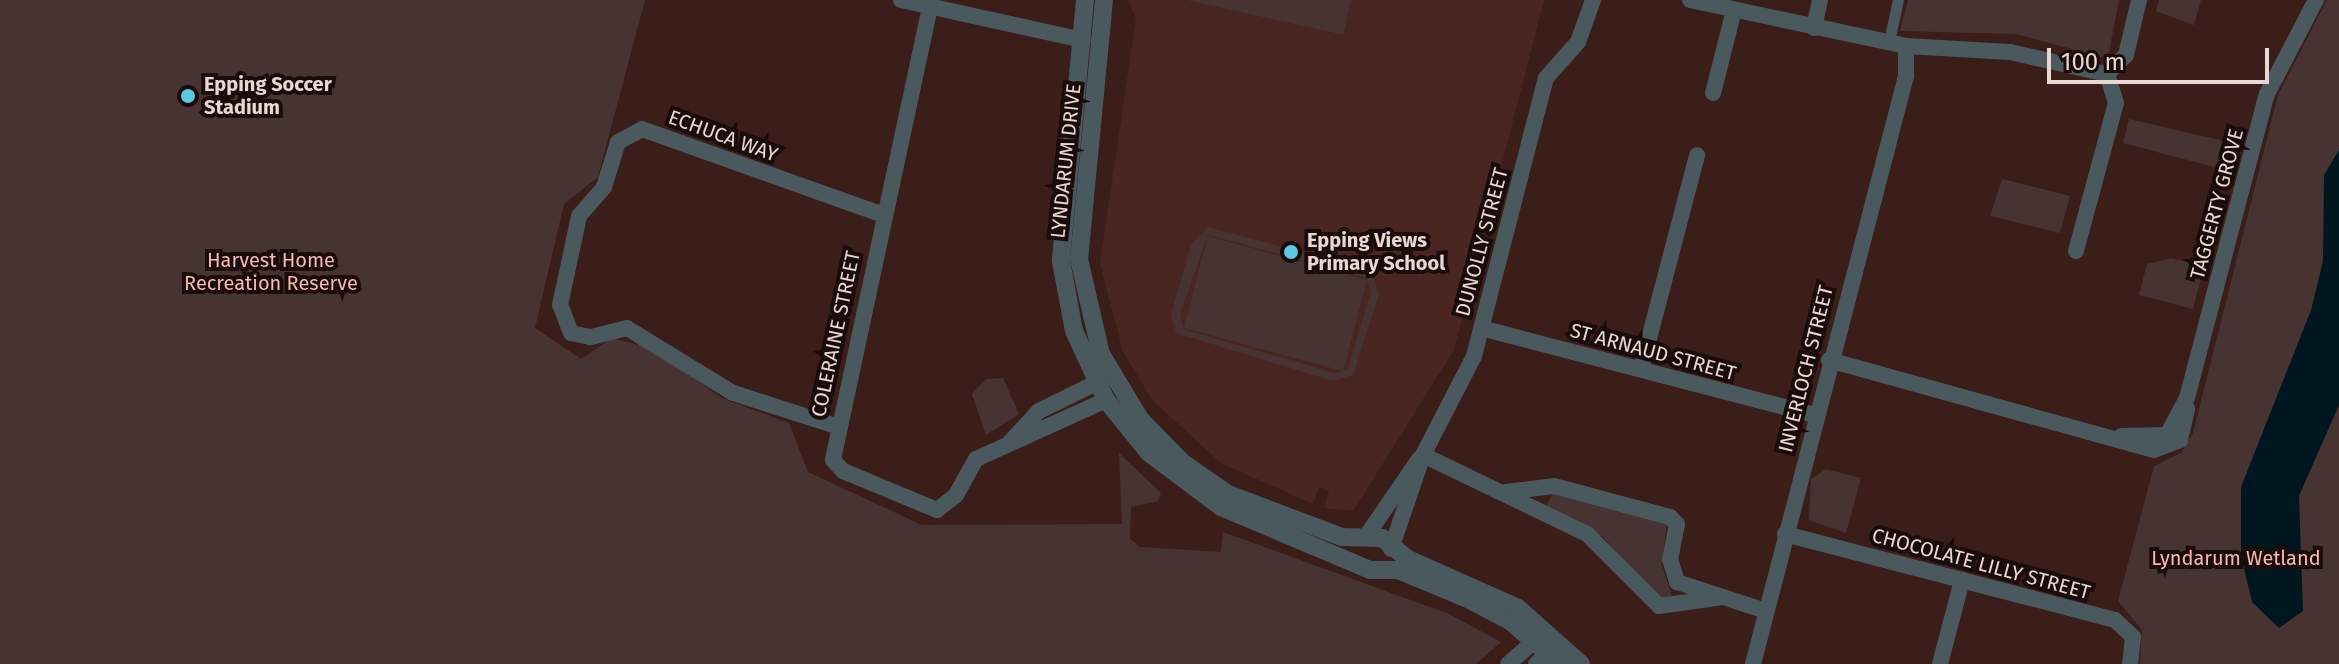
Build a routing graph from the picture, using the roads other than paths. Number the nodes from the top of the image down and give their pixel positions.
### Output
1 (901, 0) edge
2 (1085, 0) edge
3 (1104, 0) edge
4 (1583, 0) edge
5 (1593, 0) edge
6 (1690, 0) edge
7 (1820, 0) edge
8 (1898, 0) edge
9 (2139, 0) edge
10 (2305, 0) edge
11 (2316, 0) edge
12 (930, 7) junction
13 (1734, 10) junction
14 (2301, 26) junction
15 (1814, 28) junction
16 (1891, 32) dead end
17 (1083, 40) junction
18 (1578, 42) junction
19 (1905, 55) junction
20 (2107, 74) junction
21 (1713, 93) dead end
22 (1697, 155) dead end
23 (883, 215) junction
24 (2076, 251) dead end
25 (1481, 328) junction
26 (1829, 360) junction
27 (1641, 369) junction
28 (1108, 388) junction
29 (1815, 415) junction
30 (836, 426) junction
31 (1006, 446) junction
32 (1423, 455) junction
33 (1554, 486) junction
34 (1497, 491) junction
35 (1546, 516) junction
36 (1785, 534) junction
37 (1365, 538) junction
38 (1391, 549) junction
39 (1359, 559) junction
40 (1384, 568) junction
41 (1675, 580) junction
42 (1962, 580) junction
43 (1717, 598) junction
44 (1666, 607) junction
45 (1766, 611) junction
46 (1548, 649) edge
47 (1752, 661) edge
48 (1508, 664) edge
49 (1581, 664) edge
50 (1940, 664) edge
51 (2130, 664) edge

1 - 12 street
2 - 17 street, LYNDARUM DRIVE
3 - 28 street, LYNDARUM DRIVE
4 - 18 street
5 - 18 street, DUNOLLY STREET
6 - 13 street
7 - 15 street
8 - 16 street
9 - 20 street
10 - 14 street, TAGGERTY GROVE
11 - 14 street, TAGGERTY GROVE
12 - 17 street
12 - 23 street, COLERAINE STREET
13 - 15 street
13 - 21 street
14 - 26 street, TAGGERTY GROVE
15 - 19 street
17 - 28 street, LYNDARUM DRIVE
18 - 25 street, DUNOLLY STREET
19 - 20 street
19 - 26 street, INVERLOCH STREET
20 - 24 street
22 - 27 street
23 - 30 street, COLERAINE STREET
23 - 30 street, ECHUCA WAY
25 - 27 street, ST ARNAUD STREET
25 - 32 street, DUNOLLY STREET
26 - 29 street, INVERLOCH STREET
27 - 29 street, ST ARNAUD STREET
28 - 31 street, COLERAINE STREET
28 - 31 street, COLERAINE STREET
28 - 37 street, LYNDARUM DRIVE
28 - 39 street, LYNDARUM DRIVE
29 - 36 street, INVERLOCH STREET
30 - 31 street, COLERAINE STREET
32 - 34 street
32 - 37 street, DUNOLLY STREET
32 - 38 street, DUNOLLY STREET
33 - 34 street
33 - 35 street
33 - 41 street
34 - 35 street
35 - 44 street
36 - 42 street, CHOCOLATE LILLY STREET
36 - 45 street, INVERLOCH STREET
37 - 38 street, LYNDARUM DRIVE
37 - 39 street
38 - 40 street
38 - 46 street, LYNDARUM DRIVE
39 - 40 street, LYNDARUM DRIVE
40 - 46 street, LYNDARUM DRIVE
41 - 43 street
41 - 44 street
42 - 50 street
42 - 51 street, CHOCOLATE LILLY STREET
43 - 44 street
43 - 45 street
45 - 47 street, INVERLOCH STREET
46 - 48 street
46 - 49 street, LYNDARUM DRIVE

